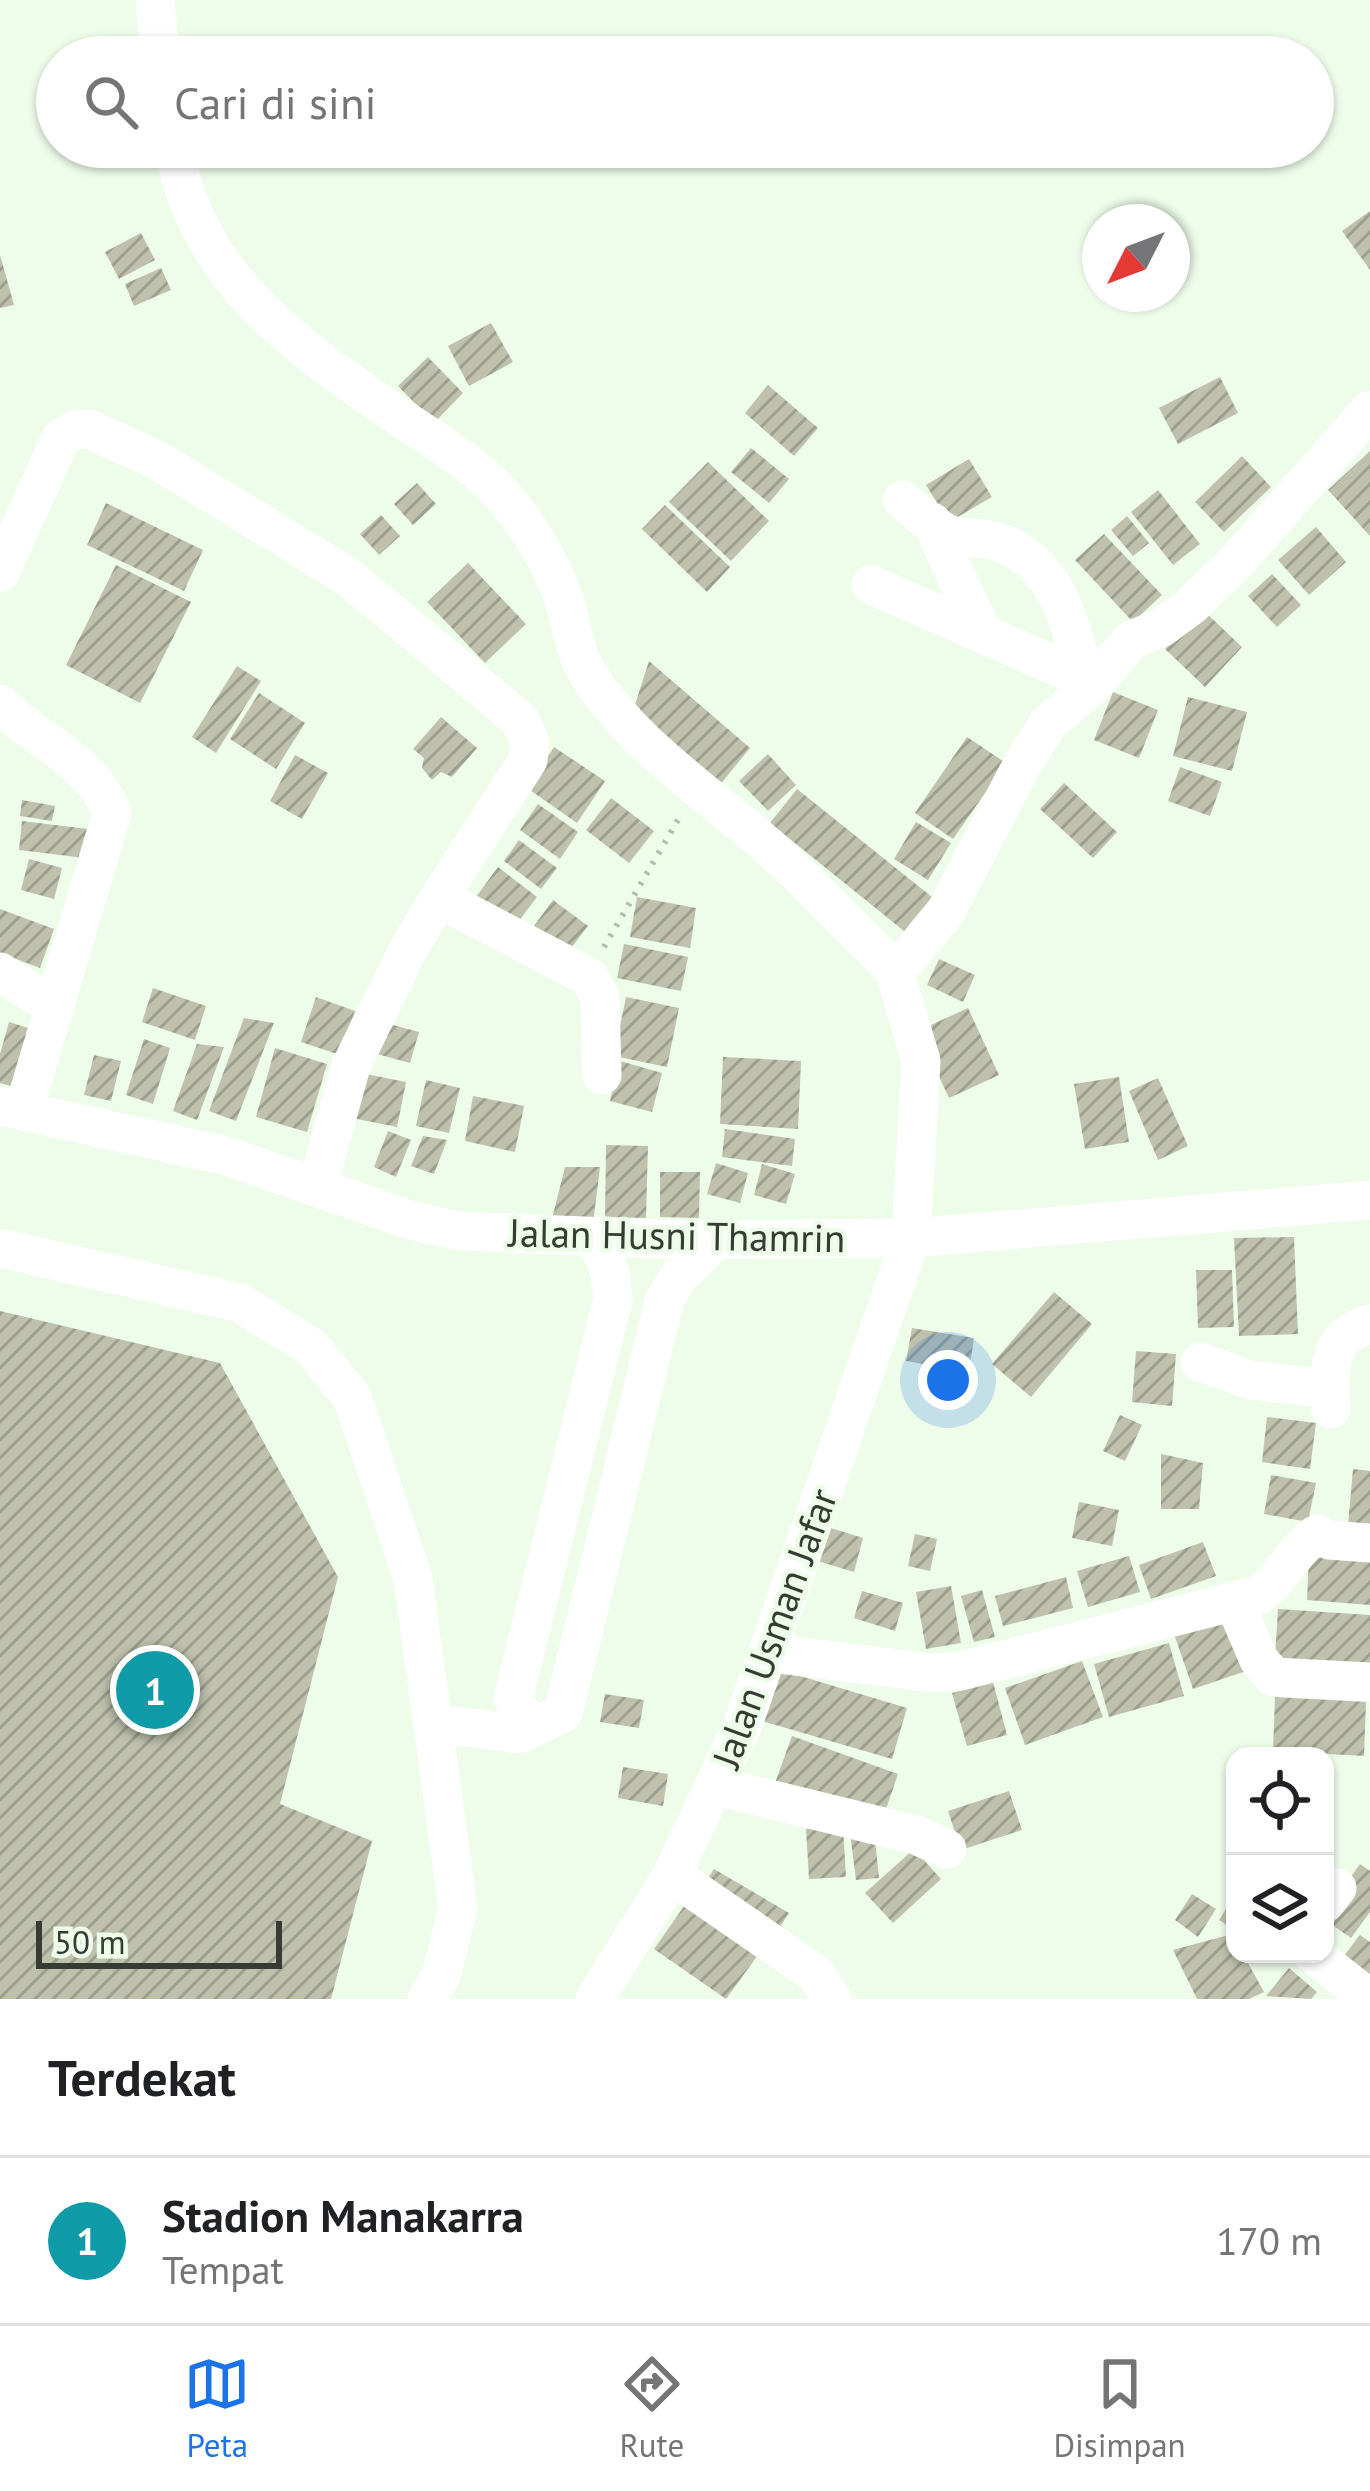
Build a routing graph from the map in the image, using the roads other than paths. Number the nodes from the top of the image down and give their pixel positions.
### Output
1 (155, 0) edge
2 (158, 36) edge
3 (177, 168) edge
4 (1370, 410) edge
5 (0, 573) edge
6 (871, 585) dead end
7 (986, 636) junction
8 (1090, 680) junction
9 (0, 704) edge
10 (440, 898) junction
11 (0, 972) edge
12 (895, 973) junction
13 (55, 1007) junction
14 (602, 1075) dead end
15 (12, 1108) edge
16 (318, 1185) junction
17 (1370, 1201) edge
18 (595, 1237) junction
19 (910, 1238) junction
20 (715, 1240) junction
21 (0, 1248) edge
22 (1370, 1324) edge
23 (1199, 1362) dead end
24 (1370, 1543) edge
25 (1235, 1604) junction
26 (770, 1654) junction
27 (1370, 1682) edge
28 (433, 1723) junction
29 (531, 1729) junction
30 (716, 1786) junction
31 (947, 1849) dead end
32 (672, 1875) junction
33 (1324, 1963) edge
34 (427, 1999) edge
35 (595, 1999) edge
36 (832, 1999) edge
37 (1370, 1999) edge

1 - 2 street
3 - 12 street
4 - 8 street
5 - 10 street
6 - 7 street
7 - 8 street
7 - 8 street
8 - 12 street
9 - 13 street
10 - 14 street
10 - 16 street
11 - 13 street
12 - 19 street, Jalan Usman Jafar
13 - 15 street
15 - 16 street, Jalan Husni Thamrin
16 - 18 street, Jalan Husni Thamrin
17 - 19 street, Jalan Husni Thamrin
18 - 20 street, Jalan Husni Thamrin
18 - 29 street
19 - 20 street, Jalan Husni Thamrin
19 - 26 street, Jalan Usman Jafar
20 - 29 street
21 - 28 street
22 - 23 street
24 - 25 street
25 - 26 street
25 - 27 street
26 - 30 street, Jalan Usman Jafar
28 - 29 street
28 - 34 street
30 - 31 street
30 - 32 street, Jalan Usman Jafar
32 - 35 street, Jalan Usman Jafar
32 - 36 street
33 - 37 street

